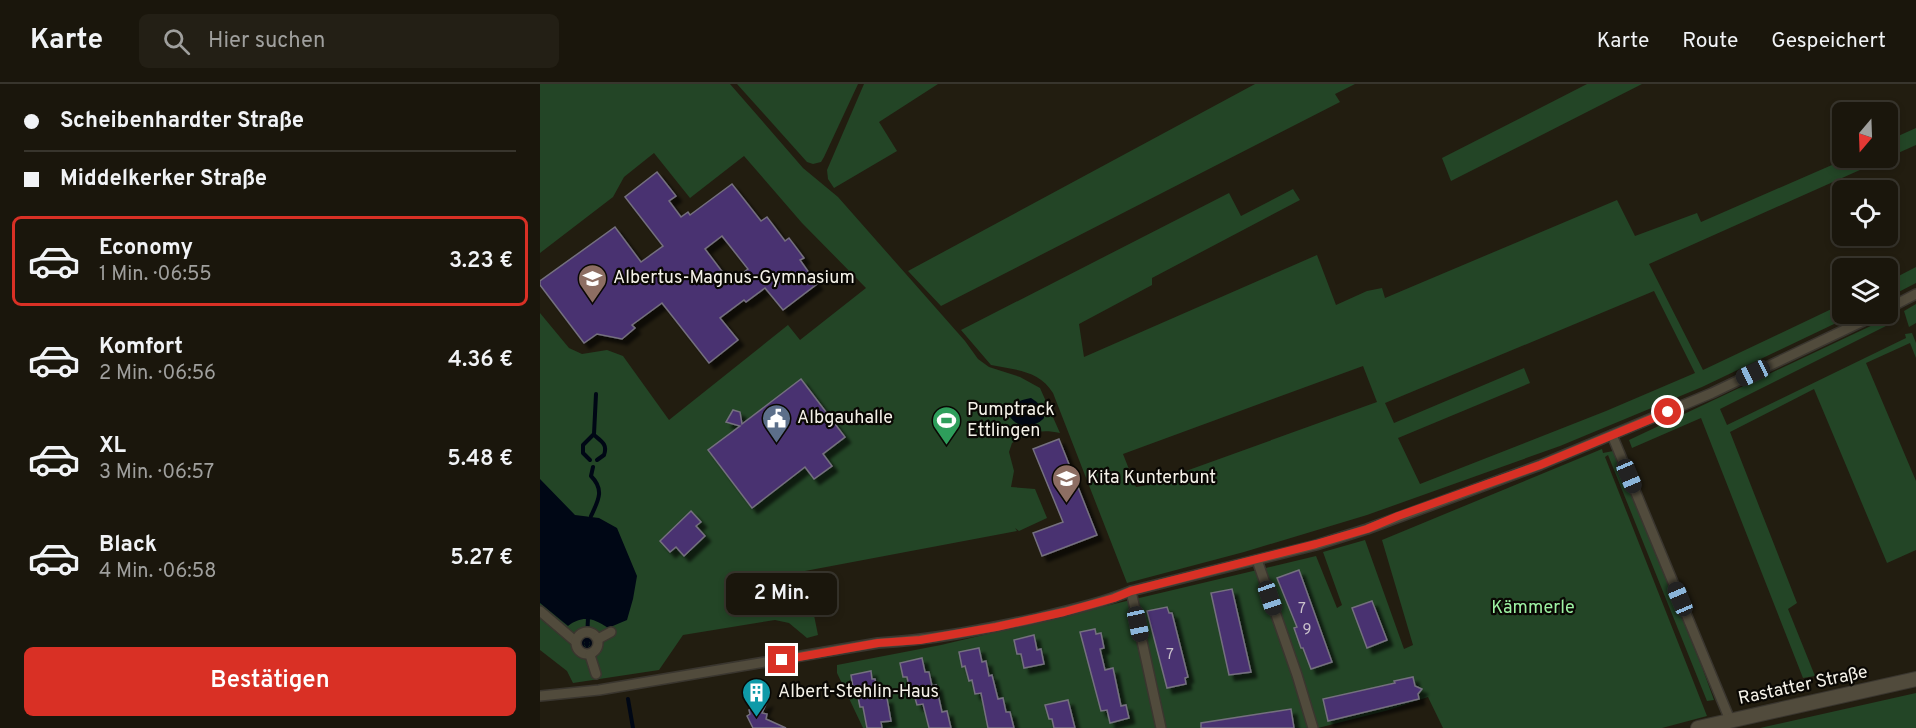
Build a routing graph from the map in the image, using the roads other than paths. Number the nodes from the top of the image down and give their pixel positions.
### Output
1 (1916, 294) edge
2 (1898, 303) edge
3 (1857, 324) edge
4 (1612, 435) junction
5 (1257, 560) junction
6 (1131, 591) junction
7 (540, 612) edge
8 (611, 632) dead end
9 (598, 639) junction
10 (575, 641) junction
11 (590, 655) junction
12 (596, 674) dead end
13 (1916, 679) edge
14 (540, 696) edge
15 (1730, 720) junction
16 (1161, 728) edge
17 (1313, 728) edge
18 (1698, 728) edge

1 - 2 street
3 - 4 street
4 - 5 street
4 - 15 street
5 - 6 street
5 - 17 street
6 - 14 street
6 - 16 street
7 - 10 street
8 - 9 street
9 - 10 street
9 - 11 street
10 - 11 street
11 - 12 street
13 - 15 main road, Rastatter Straße
15 - 18 main road, Rastatter Straße

